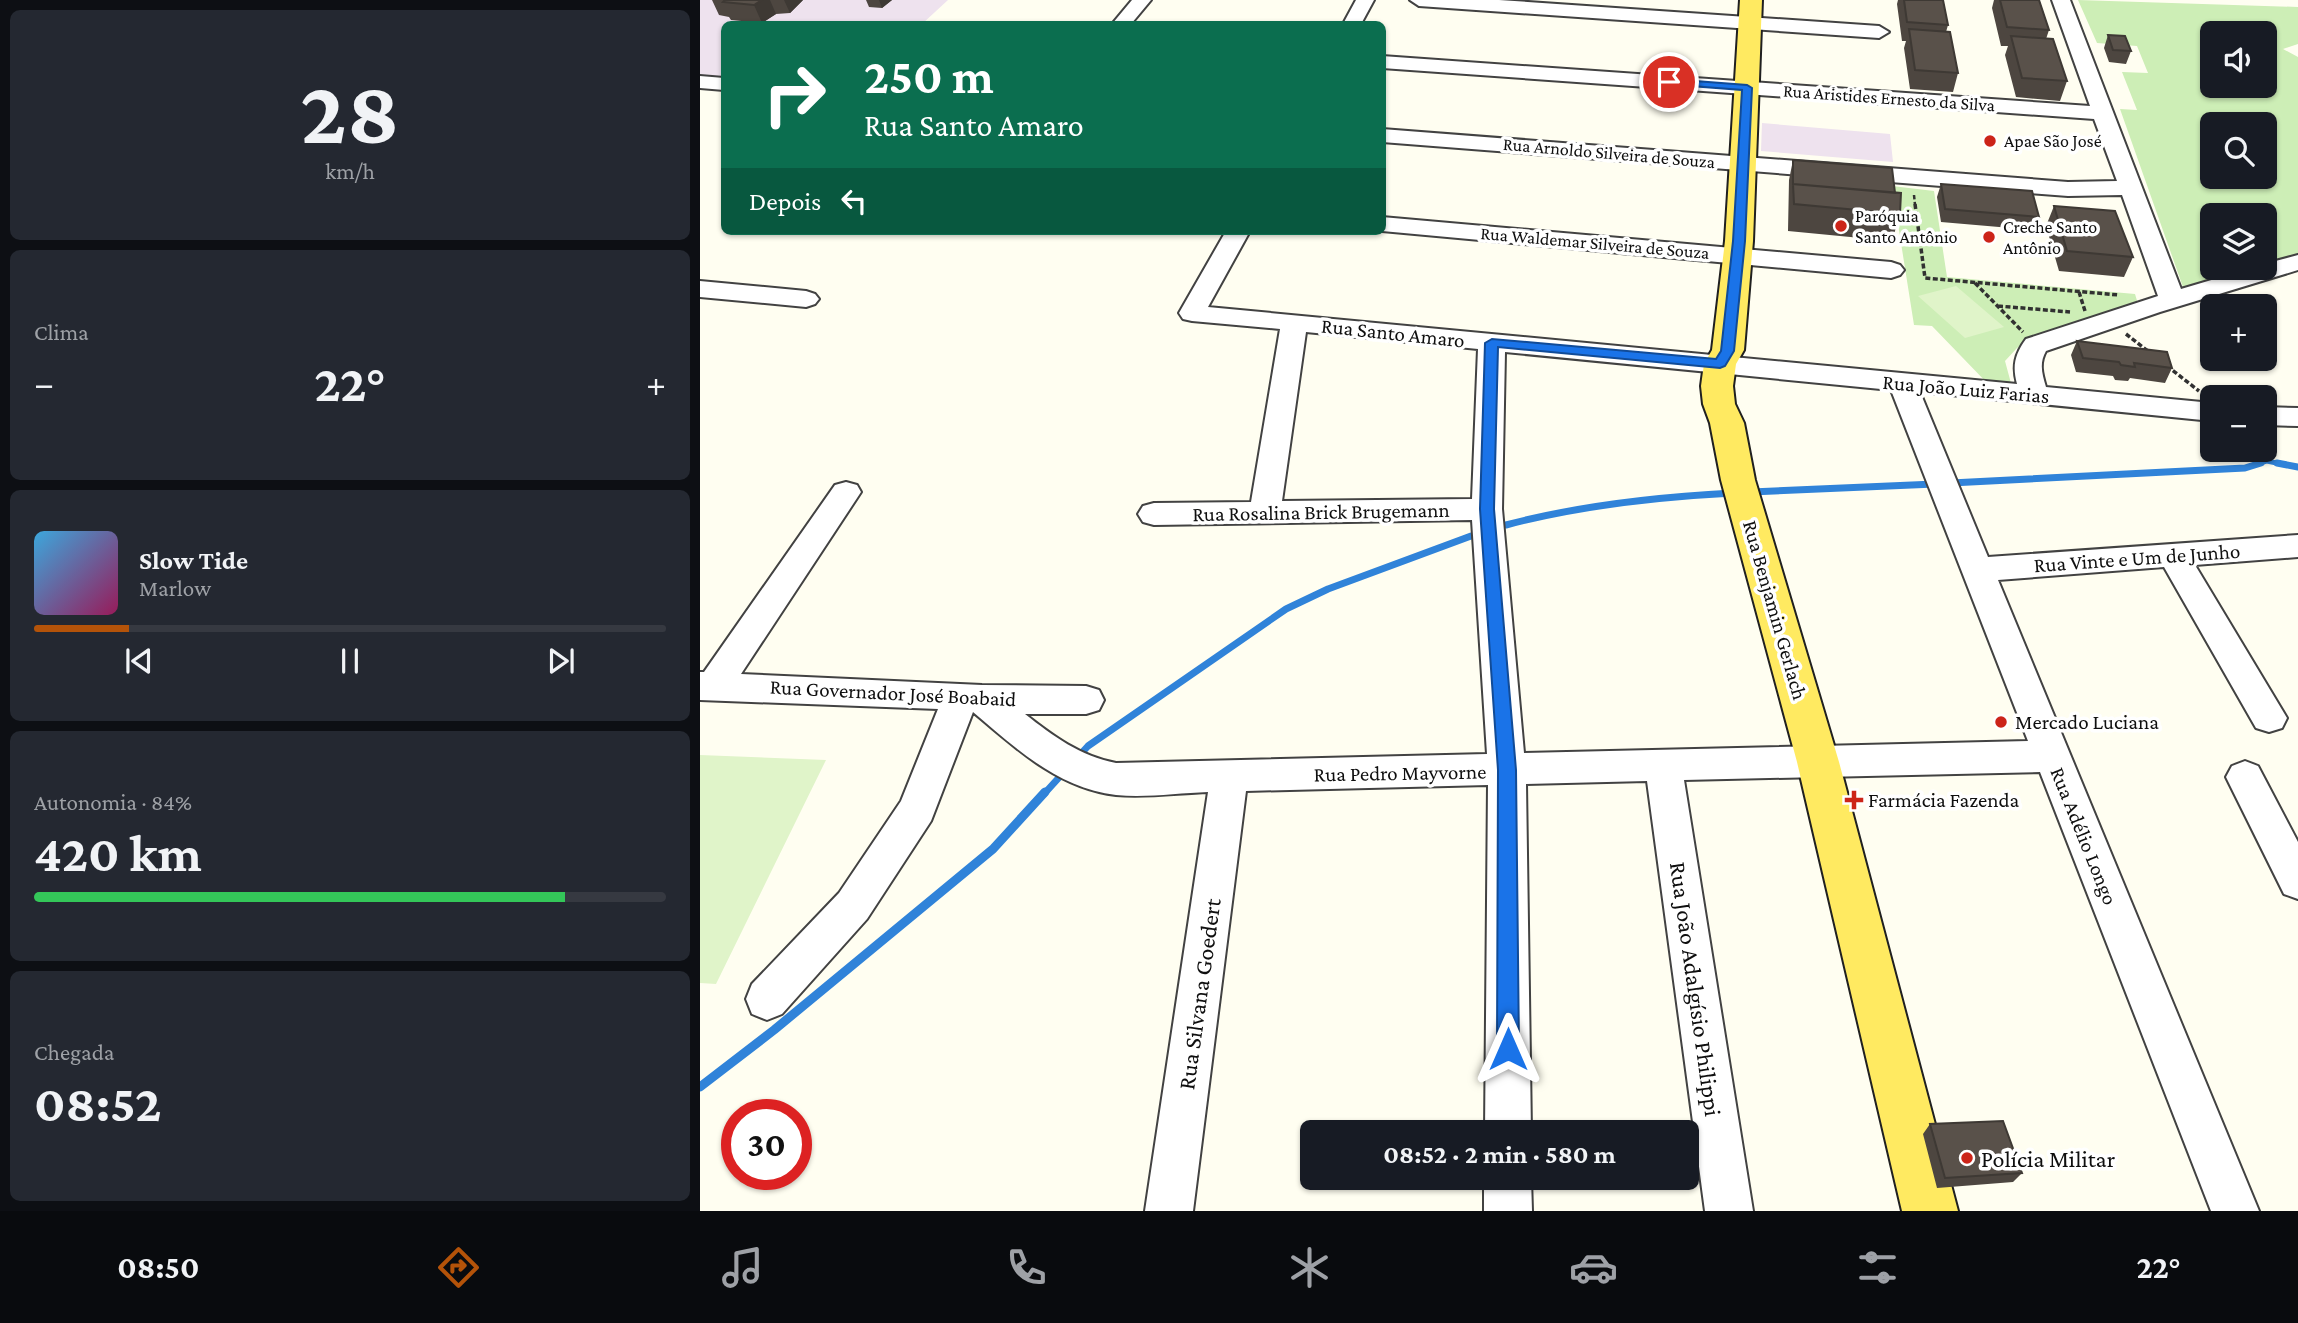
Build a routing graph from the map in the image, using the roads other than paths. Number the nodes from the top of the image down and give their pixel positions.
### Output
1 (1142, 0) edge
2 (1365, 0) edge
3 (1419, 0) edge
4 (2061, 0) edge
5 (1751, 12) edge
6 (1124, 21) edge
7 (1354, 21) edge
8 (1879, 32) dead end
9 (1386, 62) edge
10 (700, 82) edge
11 (721, 83) edge
12 (1747, 88) junction
13 (2102, 113) junction
14 (1386, 135) edge
15 (1742, 164) junction
16 (2129, 188) junction
17 (1386, 224) edge
18 (1236, 235) edge
19 (1738, 255) junction
20 (2298, 262) edge
21 (1891, 270) dead end
22 (700, 289) edge
23 (806, 299) dead end
24 (2172, 300) junction
25 (1294, 323) junction
26 (1492, 343) junction
27 (1720, 364) junction
28 (1902, 383) junction
29 (2035, 396) junction
30 (2200, 402) edge
31 (2277, 416) edge
32 (2298, 416) edge
33 (846, 492) dead end
34 (1487, 509) junction
35 (1265, 512) junction
36 (1154, 514) dead end
37 (2298, 546) edge
38 (2173, 555) junction
39 (1977, 570) junction
40 (707, 685) edge
41 (971, 697) junction
42 (1086, 700) dead end
43 (2269, 718) dead end
44 (2052, 756) junction
45 (1818, 762) junction
46 (1663, 766) junction
47 (1507, 770) junction
48 (1229, 777) junction
49 (2245, 777) dead end
50 (2298, 881) edge
51 (767, 999) dead end
52 (1508, 1120) edge
53 (1508, 1190) edge
54 (1169, 1211) edge
55 (1508, 1211) edge
56 (1729, 1211) edge
57 (1930, 1211) edge
58 (2235, 1211) edge

1 - 6 street
2 - 7 street
3 - 5 street
4 - 13 street
5 - 8 street
5 - 12 main road, Rua Benjamin Gerlach
9 - 12 street, Rua Aristides Ernesto da Silva
10 - 11 street
12 - 13 street, Rua Aristides Ernesto da Silva
12 - 15 main road, Rua Benjamin Gerlach
13 - 16 street
14 - 15 street, Rua Arnoldo Silveira de Souza
15 - 16 street, Rua Arnoldo Silveira de Souza
15 - 19 main road, Rua Benjamin Gerlach
16 - 24 street
17 - 19 street, Rua Waldemar Silveira de Souza
18 - 25 street, Rua Santo Amaro
19 - 21 street, Rua Waldemar Silveira de Souza
19 - 27 main road, Rua Benjamin Gerlach
20 - 24 street
22 - 23 street
24 - 29 street
25 - 26 street, Rua Santo Amaro
25 - 35 street
26 - 27 street, Rua Santo Amaro
26 - 34 street
27 - 28 street, Rua João Luiz Farias
27 - 45 main road, Rua Benjamin Gerlach
28 - 29 street, Rua João Luiz Farias
28 - 39 street, Rua Adélio Longo
29 - 30 street, Rua João Luiz Farias
31 - 32 street
33 - 40 street
34 - 35 street, Rua Rosalina Brick Brugemann
34 - 47 street
35 - 36 street, Rua Rosalina Brick Brugemann
37 - 38 street, Rua Vinte e Um de Junho
38 - 39 street, Rua Vinte e Um de Junho
38 - 43 street
39 - 44 street, Rua Adélio Longo
40 - 41 street, Rua Governador José Boabaid
41 - 42 street, Rua Governador José Boabaid
41 - 48 street, Rua Pedro Mayvorne
41 - 51 street
44 - 45 street, Rua Pedro Mayvorne
44 - 58 street, Rua Adélio Longo
45 - 46 street, Rua Pedro Mayvorne
45 - 57 main road, Rua Benjamin Gerlach
46 - 47 street, Rua Pedro Mayvorne
46 - 56 street, Rua João Adalgísio Philippi
47 - 48 street, Rua Pedro Mayvorne
47 - 52 street
48 - 54 street, Rua Silvana Goedert
49 - 50 street
53 - 55 street

